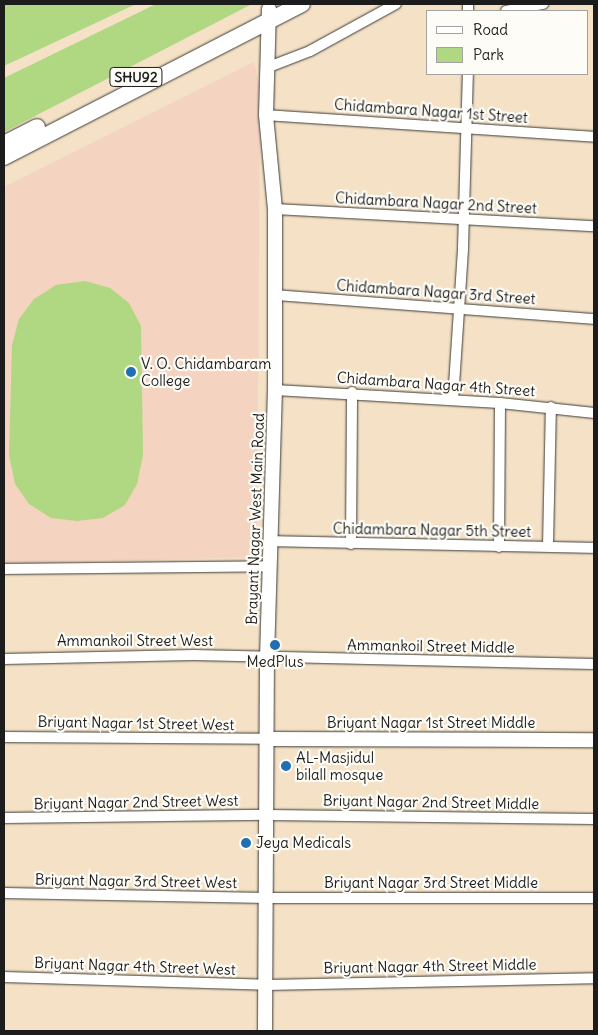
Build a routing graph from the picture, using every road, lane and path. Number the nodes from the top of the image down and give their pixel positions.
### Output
1 (302, 4) edge
2 (396, 4) edge
3 (543, 4) edge
4 (511, 10) edge
5 (273, 11) edge
6 (266, 68) junction
7 (468, 75) edge
8 (266, 115) junction
9 (467, 127) junction
10 (594, 138) edge
11 (4, 144) edge
12 (4, 157) edge
13 (275, 209) junction
14 (464, 220) junction
15 (594, 226) edge
16 (275, 295) junction
17 (459, 308) junction
18 (594, 319) edge
19 (275, 390) junction
20 (352, 392) junction
21 (453, 400) junction
22 (500, 403) junction
23 (551, 407) junction
24 (594, 414) edge
25 (270, 541) junction
26 (351, 544) junction
27 (548, 546) junction
28 (499, 547) junction
29 (594, 548) edge
30 (270, 566) junction
31 (4, 569) edge
32 (267, 658) junction
33 (4, 659) edge
34 (594, 664) edge
35 (4, 737) edge
36 (267, 739) junction
37 (594, 740) edge
38 (268, 815) junction
39 (4, 818) edge
40 (594, 819) edge
41 (4, 893) edge
42 (267, 898) junction
43 (594, 898) edge
44 (4, 977) edge
45 (594, 978) edge
46 (266, 984) junction
47 (265, 1031) edge

1 - 5 main road
2 - 6 street
3 - 4 street
5 - 6 street, Brayant Nagar West Main Road
5 - 11 main road, SHU92
5 - 12 main road
6 - 8 street, Brayant Nagar West Main Road
7 - 9 street
8 - 9 street, Chidambara Nagar 1st Street
8 - 13 street, Brayant Nagar West Main Road
9 - 10 street, Chidambara Nagar 1st Street
9 - 14 street
13 - 14 street, Chidambara Nagar 2nd Street
13 - 16 street, Brayant Nagar West Main Road
14 - 15 street, Chidambara Nagar 2nd Street
14 - 17 street
16 - 17 street, Chidambara Nagar 3rd Street
16 - 19 street, Brayant Nagar West Main Road
17 - 18 street, Chidambara Nagar 3rd Street
17 - 21 street
19 - 20 street, Chidambara Nagar 4th Street
19 - 25 street, Brayant Nagar West Main Road
20 - 21 street, Chidambara Nagar 4th Street
20 - 26 street
21 - 22 street, Chidambara Nagar 4th Street
22 - 23 street, Chidambara Nagar 4th Street
22 - 28 street
23 - 24 street, Chidambara Nagar 4th Street
23 - 27 street
25 - 26 street, Chidambara Nagar 5th Street
25 - 30 street, Brayant Nagar West Main Road
26 - 28 street, Chidambara Nagar 5th Street
27 - 28 street, Chidambara Nagar 5th Street
27 - 29 street, Chidambara Nagar 5th Street
30 - 31 street
30 - 32 street, Brayant Nagar West Main Road
32 - 33 street, Ammankoil Street West
32 - 34 street, Ammankoil Street Middle
32 - 36 street, Brayant Nagar West Main Road
35 - 36 street, Briyant Nagar 1st Street West
36 - 37 street, Briyant Nagar 1st Street Middle
36 - 38 street, Brayant Nagar West Main Road
38 - 39 street, Briyant Nagar 2nd Street West
38 - 40 street, Briyant Nagar 2nd Street Middle
38 - 42 street, Brayant Nagar West Main Road
41 - 42 street, Briyant Nagar 3rd Street West
42 - 43 street, Briyant Nagar 3rd Street Middle
42 - 46 street, Brayant Nagar West Main Road
44 - 46 street, Briyant Nagar 4th Street West
45 - 46 street, Briyant Nagar 4th Street Middle
46 - 47 street, Brayant Nagar West Main Road

